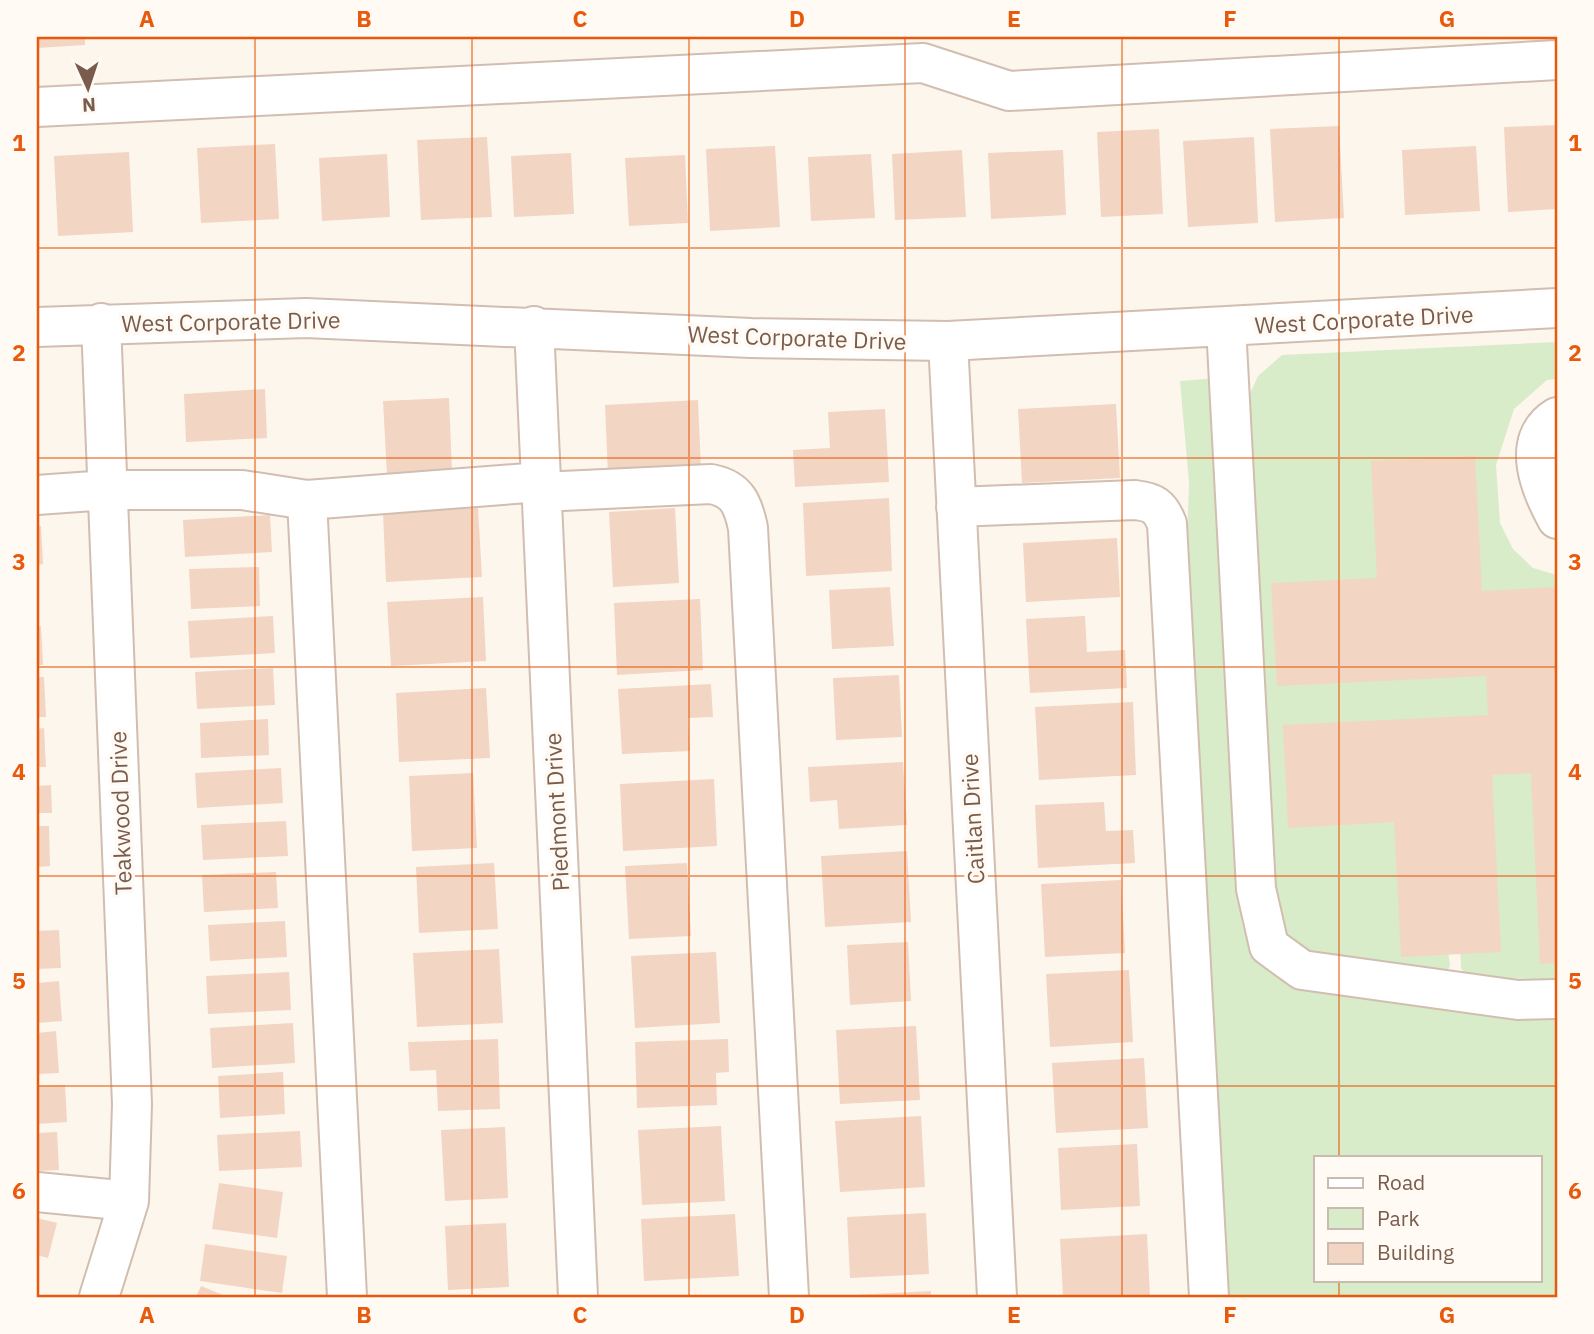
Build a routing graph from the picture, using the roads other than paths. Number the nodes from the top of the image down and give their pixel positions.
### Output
1 (1557, 60) edge
2 (37, 107) edge
3 (1557, 308) edge
4 (101, 323) junction
5 (534, 326) junction
6 (1226, 326) junction
7 (37, 327) edge
8 (948, 341) junction
9 (1557, 416) edge
10 (541, 487) junction
11 (107, 491) junction
12 (37, 495) edge
13 (307, 500) junction
14 (956, 507) junction
15 (1557, 519) edge
16 (1557, 999) edge
17 (37, 1192) edge
18 (129, 1201) junction
19 (99, 1297) edge
20 (347, 1297) edge
21 (578, 1297) edge
22 (789, 1297) edge
23 (997, 1297) edge
24 (1209, 1297) edge

1 - 2 street
3 - 6 street, West Corporate Drive
4 - 5 street, West Corporate Drive
4 - 7 street, West Corporate Drive
4 - 11 street, Teakwood Drive
5 - 8 street, West Corporate Drive
5 - 10 street, Piedmont Drive
6 - 8 street, West Corporate Drive
6 - 16 street
8 - 14 street, Caitlan Drive
9 - 15 street
10 - 13 street
10 - 21 street, Piedmont Drive
10 - 22 street
11 - 12 street
11 - 13 street
11 - 18 street, Teakwood Drive
13 - 20 street
14 - 23 street, Caitlan Drive
14 - 24 street
17 - 18 street
18 - 19 street, Teakwood Drive

